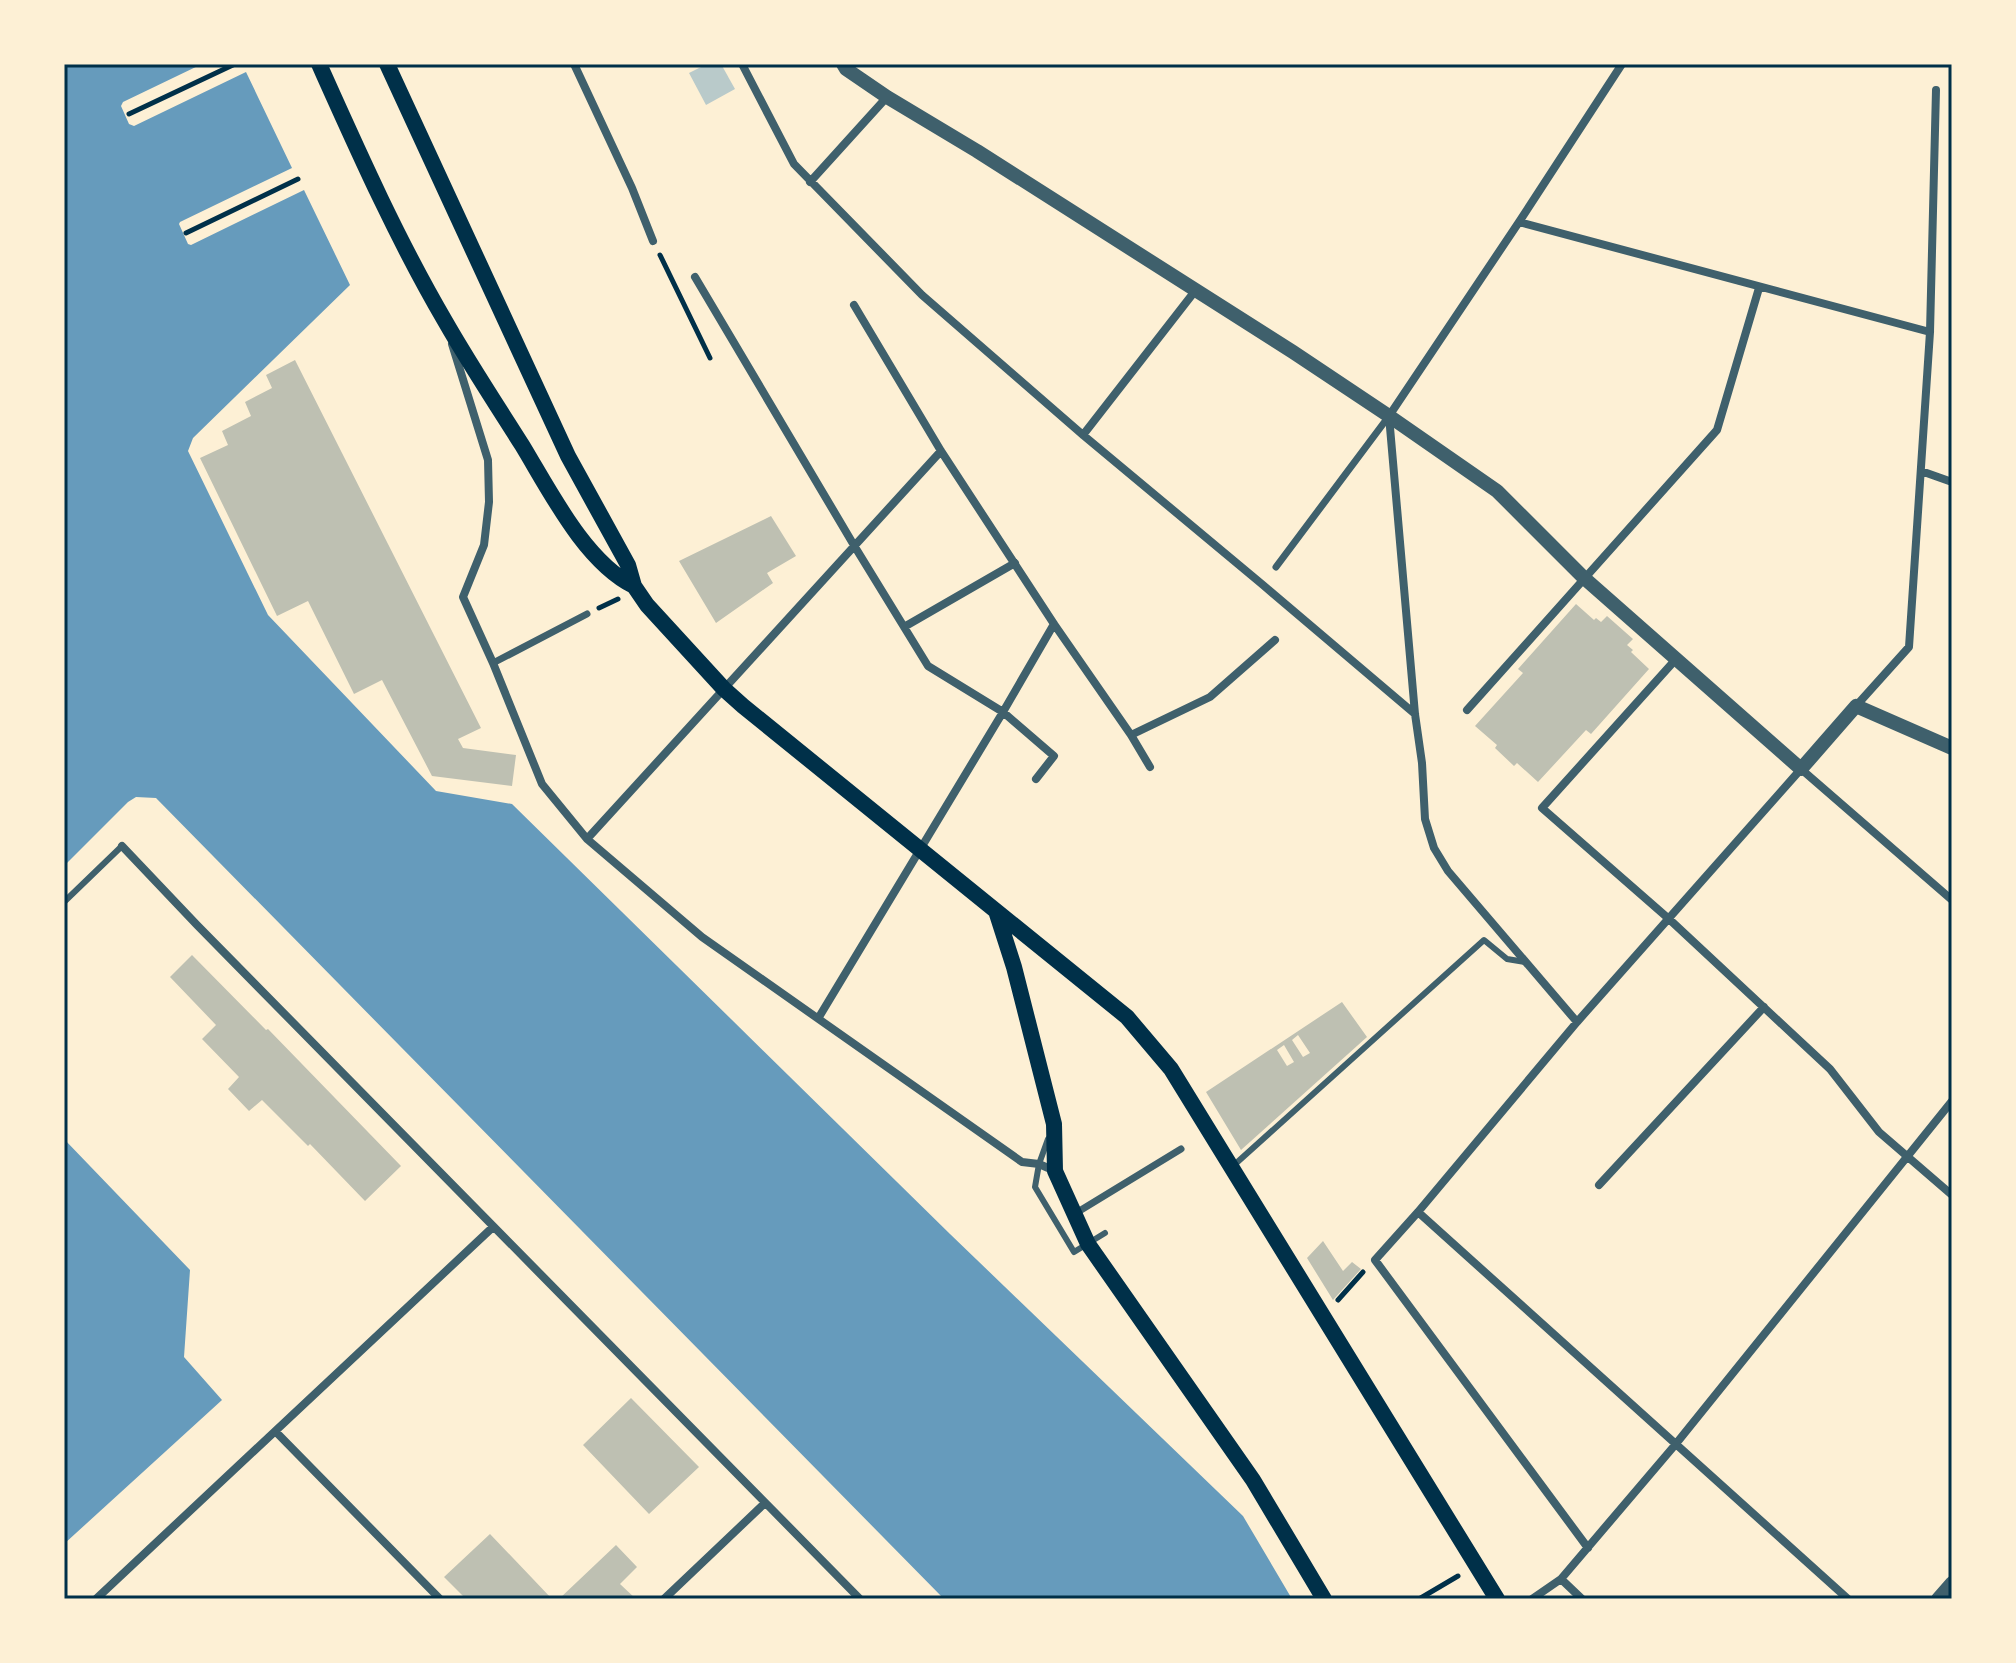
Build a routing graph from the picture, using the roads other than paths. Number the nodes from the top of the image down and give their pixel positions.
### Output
1 (319, 64) edge
2 (387, 64) edge
3 (574, 64) edge
4 (742, 64) edge
5 (1622, 64) edge
6 (841, 66) edge
7 (1936, 90) dead end
8 (887, 97) junction
9 (810, 182) junction
10 (1519, 222) junction
11 (653, 241) road end
12 (695, 277) dead end
13 (1759, 288) junction
14 (1195, 291) junction
15 (854, 305) dead end
16 (444, 320) junction
17 (1930, 332) junction
18 (1389, 416) junction
19 (1083, 435) junction
20 (941, 451) junction
21 (1921, 471) junction
22 (1952, 482) edge
23 (605, 527) junction
24 (581, 538) junction
25 (855, 547) junction
26 (1015, 563) junction
27 (1276, 567) dead end
28 (1585, 579) junction
29 (635, 588) junction
30 (587, 614) road end
31 (1054, 624) junction
32 (904, 627) junction
33 (1275, 640) dead end
34 (1677, 658) junction
35 (493, 663) junction
36 (724, 689) junction
37 (1856, 706) junction
38 (1467, 710) dead end
39 (1003, 712) junction
40 (1415, 714) junction
41 (1131, 735) junction
42 (1952, 748) edge
43 (1150, 767) dead end
44 (1801, 769) junction
45 (1036, 779) dead end
46 (587, 839) junction
47 (122, 846) joint
48 (921, 849) junction
49 (1952, 900) edge
50 (64, 902) edge
51 (996, 912) junction
52 (1669, 919) junction
53 (1037, 946) junction
54 (1525, 962) junction
55 (1014, 967) junction
56 (1764, 1007) junction
57 (819, 1017) junction
58 (1577, 1022) junction
59 (1952, 1101) edge
60 (1054, 1124) junction
61 (1181, 1149) dead end
62 (1906, 1157) junction
63 (1039, 1164) junction
64 (1231, 1169) junction
65 (1055, 1171) junction
66 (1599, 1185) dead end
67 (1952, 1195) edge
68 (1418, 1212) junction
69 (1074, 1214) junction
70 (493, 1227) junction
71 (1105, 1233) dead end
72 (1081, 1248) junction
73 (276, 1432) junction
74 (1675, 1445) junction
75 (765, 1503) junction
76 (1588, 1548) junction
77 (1561, 1579) junction
78 (1952, 1583) edge
79 (96, 1599) edge
80 (440, 1599) edge
81 (664, 1599) edge
82 (860, 1599) edge
83 (1324, 1599) edge
84 (1497, 1599) edge
85 (1532, 1599) edge
86 (1582, 1599) edge
87 (1848, 1599) edge
88 (1938, 1599) edge

1 - 16 main road
2 - 23 main road
3 - 11 street
4 - 9 street
5 - 10 street
6 - 8 street
7 - 17 street
8 - 9 street
8 - 14 street
9 - 19 street
10 - 13 street
10 - 18 street
12 - 25 street
13 - 17 street
13 - 28 street
14 - 18 street
14 - 19 street
15 - 20 street
16 - 24 main road
16 - 35 street
17 - 21 street
18 - 27 street
18 - 28 street
18 - 40 street
19 - 40 street
20 - 25 street
20 - 26 street
21 - 22 street
21 - 37 street
23 - 24 main road
23 - 29 main road
24 - 29 main road
25 - 32 street
25 - 36 street
26 - 31 street
26 - 32 street
28 - 34 street
28 - 38 street
29 - 36 main road
30 - 35 street
31 - 39 street
31 - 41 street
32 - 39 street
33 - 41 street
34 - 44 street
34 - 52 street
35 - 46 street
36 - 46 street
36 - 48 main road
37 - 42 street
37 - 44 street
39 - 45 street
39 - 48 street
40 - 54 street
41 - 43 street
44 - 49 street
44 - 52 street
46 - 57 street
47 - 50 lane
47 - 70 street
48 - 51 main road
48 - 57 street
51 - 53 main road
51 - 55 main road
52 - 56 street
52 - 58 street
53 - 55 main road
53 - 64 main road
54 - 58 street
54 - 64 lane
55 - 60 main road
56 - 62 street
56 - 66 street
57 - 63 street
58 - 68 street
59 - 62 street
60 - 63 lane
60 - 65 main road
61 - 69 street
62 - 67 street
62 - 74 street
63 - 65 street
63 - 72 lane
64 - 84 main road
65 - 69 main road
68 - 74 street
68 - 76 street
69 - 72 main road
70 - 73 street
70 - 75 street
71 - 72 lane
72 - 83 main road
73 - 79 street
73 - 80 street
74 - 76 street
74 - 87 street
75 - 81 street
75 - 82 street
76 - 77 street
77 - 85 street
77 - 86 street
78 - 88 street

